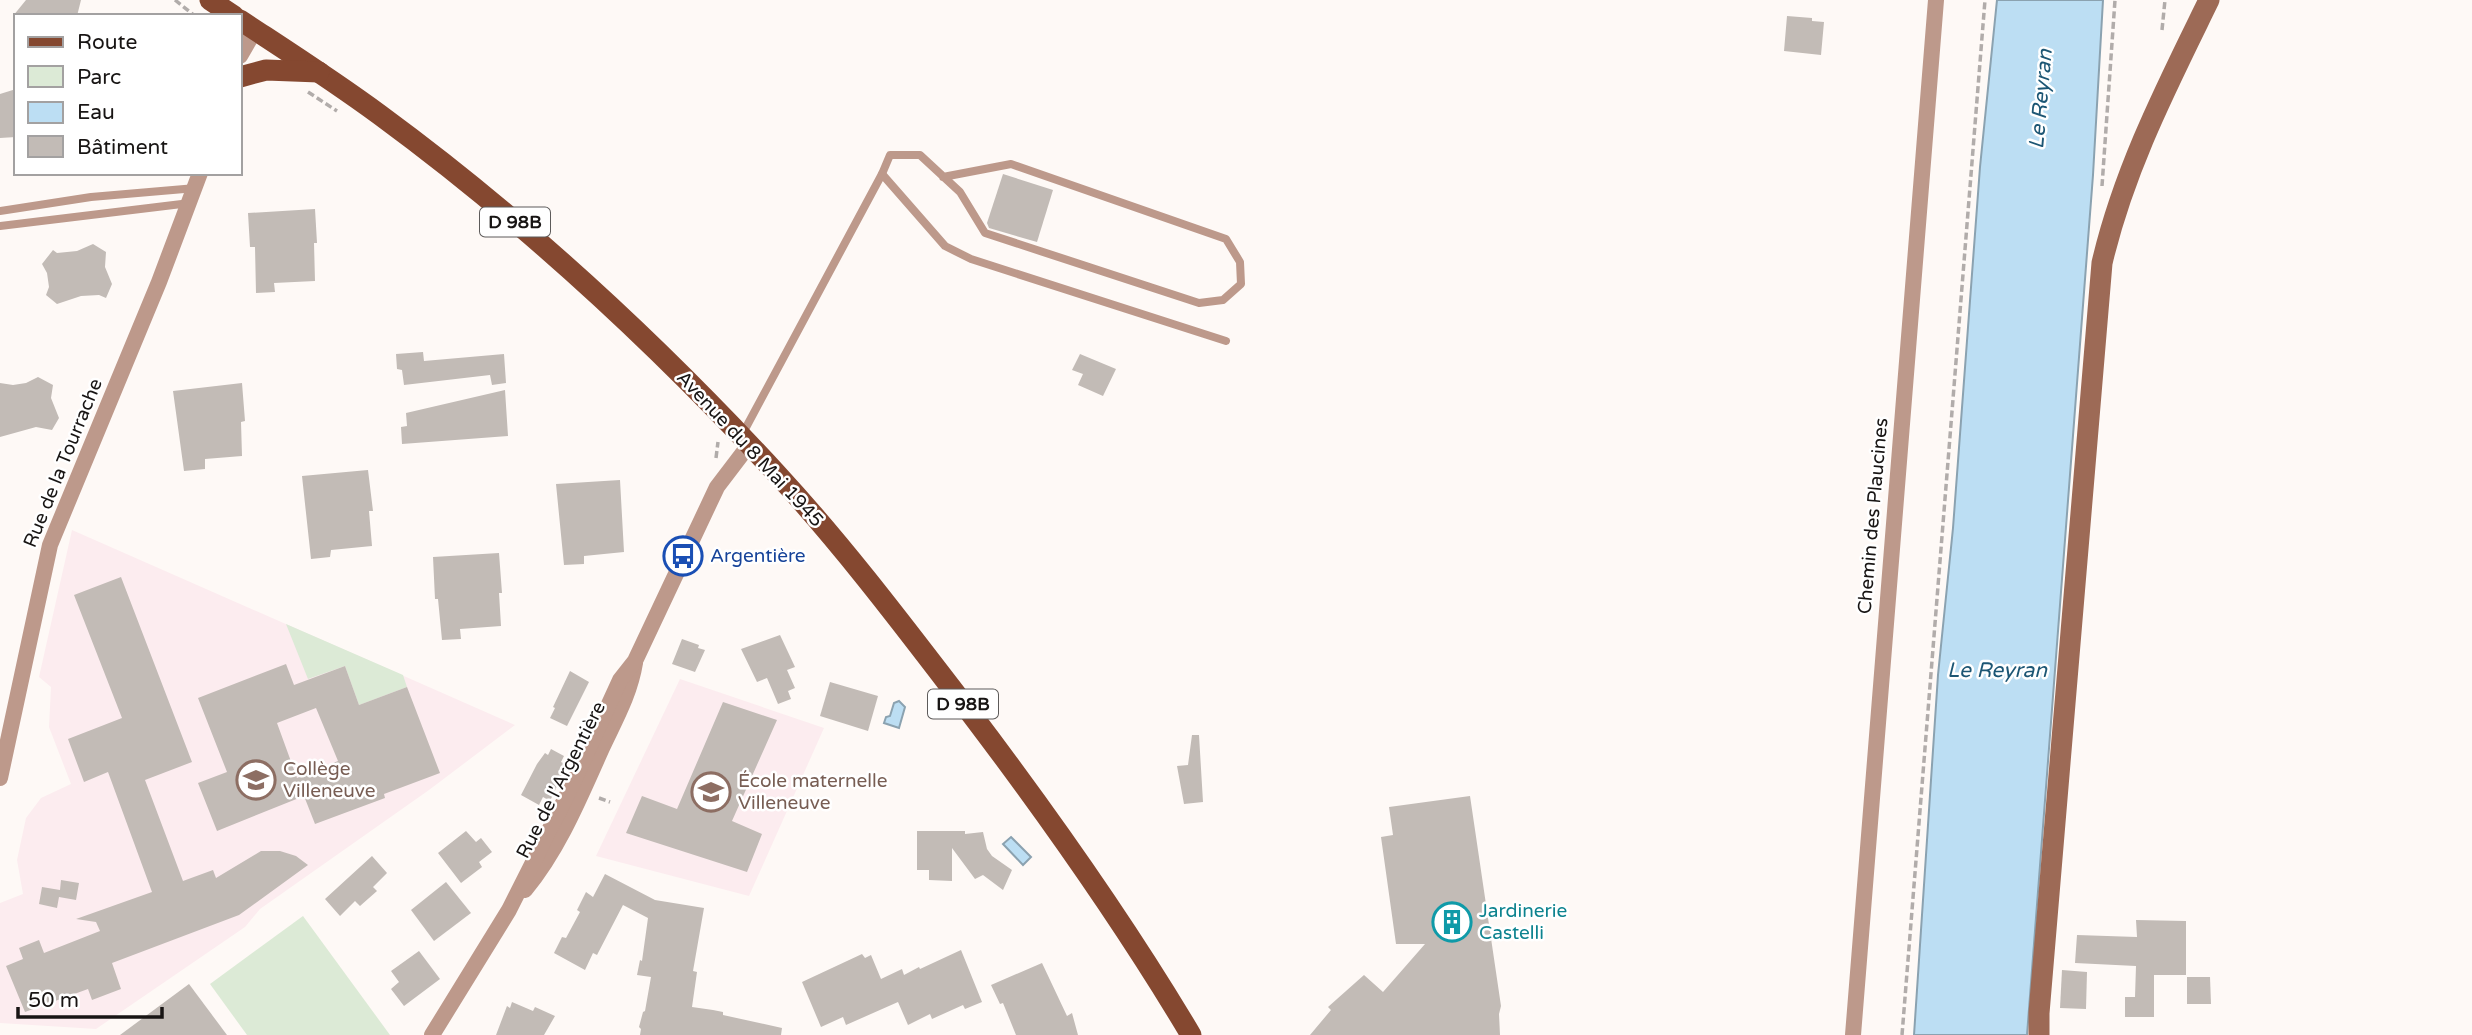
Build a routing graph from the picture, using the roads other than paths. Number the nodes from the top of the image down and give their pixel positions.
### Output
1 (210, 0) edge
2 (1936, 0) edge
3 (2209, 0) edge
4 (231, 14) edge
5 (247, 25) edge
6 (242, 47) edge
7 (319, 72) junction
8 (242, 76) edge
9 (882, 174) junction
10 (943, 177) junction
11 (195, 188) edge
12 (0, 211) edge
13 (0, 226) edge
14 (1226, 341) dead end
15 (745, 441) junction
16 (0, 778) edge
17 (1157, 978) junction
18 (432, 1035) edge
19 (1191, 1035) edge
20 (1203, 1035) edge
21 (1853, 1035) edge
22 (2039, 1035) edge

1 - 4 main road
2 - 21 street, Chemin des Plaucines
3 - 22 main road
5 - 6 street
5 - 7 main road, Avenue du 8 Mai 1945 / D 98B
7 - 8 main road
7 - 15 main road, Avenue du 8 Mai 1945 / D 98B
9 - 10 lane
9 - 14 lane
9 - 15 lane
10 - 10 lane
11 - 12 lane
11 - 13 lane
11 - 16 street, Rue de la Tourrache
15 - 17 main road, Avenue du 8 Mai 1945 / D 98B
15 - 18 street, Rue de l'Argentière
17 - 19 main road, Avenue du 8 Mai 1945 / D 98B
17 - 20 main road, Avenue du 8 Mai 1945 / D 98B

